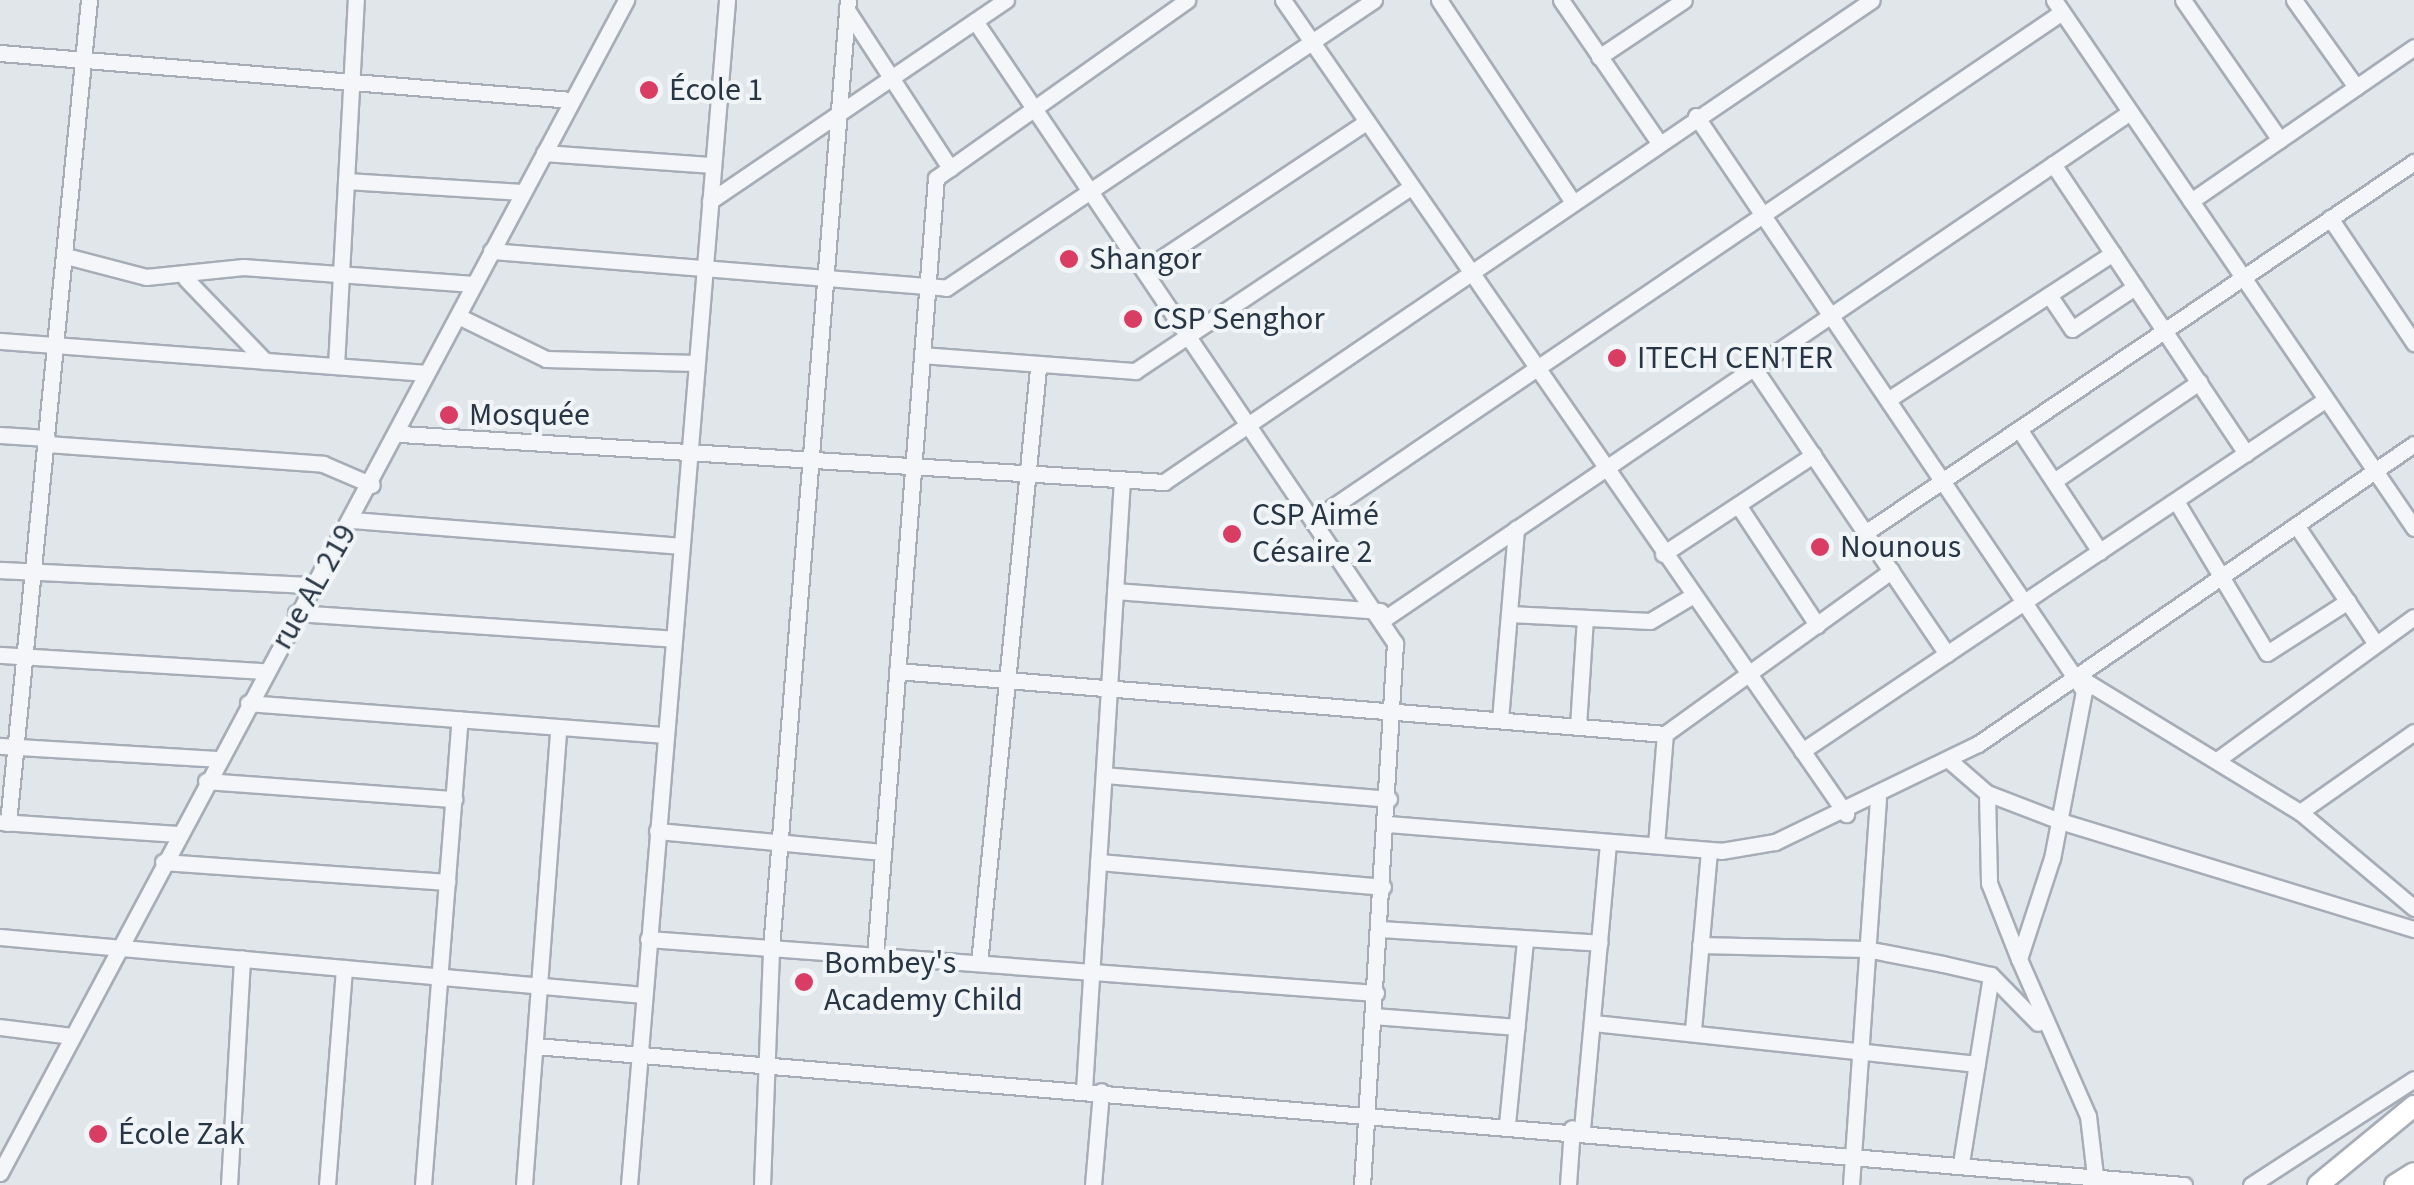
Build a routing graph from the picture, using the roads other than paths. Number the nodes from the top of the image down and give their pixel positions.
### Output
1 (89, 0) edge
2 (356, 0) edge
3 (626, 0) edge
4 (726, 0) edge
5 (1006, 0) edge
6 (1188, 0) edge
7 (1283, 0) edge
8 (1374, 0) edge
9 (1439, 0) edge
10 (1560, 0) edge
11 (1684, 0) edge
12 (1872, 0) edge
13 (2183, 0) edge
14 (2316, 0) edge
15 (848, 5) edge
16 (2298, 5) edge
17 (2058, 6) edge
18 (975, 21) junction
19 (1312, 42) junction
20 (2414, 47) edge
21 (0, 54) edge
22 (1600, 56) junction
23 (86, 60) junction
24 (892, 78) junction
25 (351, 80) junction
26 (2356, 87) junction
27 (572, 100) junction
28 (839, 108) junction
29 (1034, 108) junction
30 (2130, 112) junction
31 (1696, 116) junction
32 (1366, 122) junction
33 (2280, 140) junction
34 (1658, 142) junction
35 (544, 153) junction
36 (2053, 164) junction
37 (713, 165) junction
38 (2413, 165) edge
39 (950, 168) junction
40 (346, 181) junction
41 (1411, 187) junction
42 (1091, 190) junction
43 (523, 192) junction
44 (710, 200) junction
45 (1572, 201) junction
46 (2191, 201) junction
47 (1762, 214) junction
48 (2330, 218) junction
49 (491, 251) junction
50 (2113, 254) junction
51 (66, 256) junction
52 (704, 268) junction
53 (1145, 269) junction
54 (342, 270) junction
55 (1469, 273) junction
56 (826, 278) junction
57 (2242, 278) junction
58 (186, 279) junction
59 (473, 284) junction
60 (928, 286) junction
61 (2135, 287) junction
62 (2049, 295) junction
63 (1831, 315) junction
64 (458, 316) junction
65 (2164, 330) junction
66 (2412, 334) edge
67 (1192, 337) junction
68 (0, 341) edge
69 (57, 345) junction
70 (922, 355) junction
71 (265, 361) junction
72 (696, 363) junction
73 (336, 366) junction
74 (1754, 368) junction
75 (1038, 369) junction
76 (1536, 371) junction
77 (426, 373) junction
78 (2199, 382) junction
79 (1889, 400) junction
80 (2326, 400) junction
81 (1252, 424) junction
82 (2019, 429) junction
83 (0, 434) edge
84 (402, 434) junction
85 (47, 441) junction
86 (2414, 444) edge
87 (689, 452) junction
88 (2246, 453) junction
89 (1813, 455) junction
90 (810, 459) junction
91 (913, 466) junction
92 (1604, 470) junction
93 (2375, 471) junction
94 (1027, 474) junction
95 (1122, 479) junction
96 (1943, 480) junction
97 (2054, 481) junction
98 (372, 485) junction
99 (2176, 501) junction
100 (1738, 505) junction
101 (1316, 518) junction
102 (353, 520) junction
103 (2296, 526) junction
104 (2414, 528) edge
105 (1516, 529) junction
106 (1865, 532) junction
107 (681, 546) junction
108 (2100, 552) junction
109 (1662, 554) junction
110 (0, 570) edge
111 (1891, 571) junction
112 (34, 572) junction
113 (2222, 577) junction
114 (312, 585) junction
115 (1115, 591) junction
116 (1692, 596) junction
117 (2348, 601) junction
118 (2026, 602) junction
119 (296, 613) junction
120 (1509, 614) junction
121 (1382, 615) junction
122 (2414, 617) edge
123 (1585, 618) junction
124 (1817, 625) junction
125 (673, 639) junction
126 (2376, 644) junction
127 (1948, 654) junction
128 (0, 655) edge
129 (25, 656) junction
130 (266, 671) junction
131 (897, 671) junction
132 (1748, 674) junction
133 (2077, 676) junction
134 (1007, 680) junction
135 (1110, 688) junction
136 (248, 703) junction
137 (1396, 712) junction
138 (460, 719) junction
139 (1500, 720) junction
140 (1578, 726) junction
141 (558, 728) junction
142 (2414, 732) edge
143 (1665, 734) junction
144 (665, 735) junction
145 (8, 746) edge
146 (1802, 752) junction
147 (218, 759) junction
148 (2217, 760) junction
149 (1950, 761) junction
150 (1104, 775) junction
151 (206, 781) junction
152 (1987, 793) junction
153 (1878, 798) junction
154 (454, 799) junction
155 (1389, 799) junction
156 (2300, 812) junction
157 (1846, 814) junction
158 (2060, 821) junction
159 (4, 823) edge
160 (1388, 824) junction
161 (657, 831) junction
162 (178, 834) junction
163 (779, 842) junction
164 (1608, 842) junction
165 (1656, 845) junction
166 (1709, 851) junction
167 (883, 852) junction
168 (163, 862) junction
169 (1098, 862) junction
170 (447, 882) junction
171 (1383, 888) junction
172 (2414, 908) edge
173 (1380, 929) junction
174 (2414, 929) edge
175 (0, 937) edge
176 (648, 938) junction
177 (1525, 939) junction
178 (1600, 943) junction
179 (1700, 945) junction
180 (117, 946) junction
181 (771, 948) junction
182 (1866, 948) junction
183 (875, 956) junction
184 (242, 958) junction
185 (2019, 959) junction
186 (978, 964) junction
187 (344, 968) junction
188 (1092, 972) junction
189 (439, 976) junction
190 (1991, 976) junction
191 (539, 986) junction
192 (1376, 993) junction
193 (643, 995) junction
194 (1374, 1016) junction
195 (1594, 1023) junction
196 (0, 1027) edge
197 (1517, 1027) junction
198 (1693, 1030) junction
199 (72, 1036) junction
200 (535, 1046) junction
201 (2054, 1046) junction
202 (1857, 1047) junction
203 (638, 1054) junction
204 (1977, 1064) junction
205 (766, 1065) junction
206 (2414, 1079) edge
207 (1093, 1090) junction
208 (2414, 1106) edge
209 (1367, 1112) junction
210 (1507, 1124) junction
211 (1577, 1129) junction
212 (1854, 1154) junction
213 (1961, 1164) junction
214 (0, 1174) edge
215 (2095, 1176) junction
216 (229, 1185) edge
217 (326, 1185) edge
218 (422, 1185) edge
219 (524, 1185) edge
220 (628, 1185) edge
221 (762, 1185) edge
222 (1093, 1185) edge
223 (1362, 1185) edge
224 (1568, 1185) edge
225 (1851, 1185) edge
226 (2184, 1185) edge
227 (2251, 1185) edge
228 (2318, 1185) edge

1 - 23 street
2 - 25 street
3 - 27 street, rue AL 219
4 - 37 street
5 - 18 street
6 - 29 street
7 - 19 street
8 - 19 street
9 - 45 street
10 - 22 street
11 - 22 street
12 - 31 street
13 - 33 street
14 - 16 street
15 - 24 street
15 - 28 street
16 - 26 street
17 - 30 street
17 - 47 street
18 - 24 street
18 - 29 street
19 - 32 street
19 - 42 street
20 - 26 street
21 - 23 street
22 - 34 street
23 - 25 street
23 - 51 street
24 - 28 street
24 - 39 street
25 - 27 street
25 - 40 street
26 - 33 street
27 - 35 street, rue AL 219
28 - 44 street
28 - 56 street
29 - 39 street
29 - 42 street
30 - 36 street
30 - 46 street
31 - 34 street
31 - 47 street
32 - 41 street
32 - 53 street
33 - 46 street
34 - 45 street
35 - 37 street
35 - 43 street, rue AL 219
36 - 50 street
36 - 63 street
37 - 44 street
38 - 48 street
39 - 60 street
40 - 43 street
40 - 54 street
41 - 55 street
41 - 67 street
42 - 53 street
42 - 60 street
43 - 49 street, rue AL 219
44 - 52 street
45 - 55 street
46 - 57 street
47 - 63 street
47 - 76 street
48 - 57 street
48 - 66 street
49 - 52 street
49 - 59 street, rue AL 219
50 - 61 street
50 - 62 street
51 - 58 street
51 - 69 street
52 - 56 street
52 - 72 street
53 - 67 street
54 - 58 street
54 - 59 street
54 - 73 street
55 - 76 street
55 - 81 street
56 - 60 street
56 - 90 street
57 - 65 street
57 - 80 street
58 - 71 street
59 - 64 street, rue AL 219
60 - 70 street
61 - 62 street
61 - 65 street
62 - 79 street
63 - 74 street
63 - 79 street
64 - 72 street
64 - 77 street, rue AL 219
65 - 78 street
65 - 82 street
67 - 75 street
67 - 81 street
68 - 69 street
69 - 71 street
69 - 85 street
70 - 75 street
70 - 91 street
71 - 73 street
72 - 87 street
73 - 77 street
74 - 89 street
74 - 92 street
75 - 94 street
76 - 92 street
76 - 101 street
77 - 84 street, rue AL 219
78 - 88 street
78 - 97 street
79 - 96 street
80 - 88 street
80 - 93 street
81 - 95 street
81 - 101 street
82 - 96 street
82 - 97 street
83 - 85 street
84 - 87 street
84 - 98 street, rue AL 219
85 - 98 street
85 - 112 street
86 - 93 street
87 - 90 street
87 - 107 street
88 - 99 street
89 - 100 street
89 - 106 street
90 - 91 street
90 - 163 street
91 - 94 street
91 - 131 street
92 - 105 street
92 - 109 street
93 - 103 street
93 - 104 street
94 - 95 street
94 - 134 street
95 - 115 street
96 - 106 street
96 - 118 street
97 - 108 street
98 - 102 street, rue AL 219
99 - 108 street
99 - 113 street
100 - 109 street
100 - 124 street
101 - 121 street
102 - 107 street
102 - 114 street, rue AL 219
103 - 113 street
103 - 117 street
105 - 120 street
105 - 121 street
106 - 111 street
107 - 125 street
108 - 118 street
109 - 116 street
110 - 112 street
111 - 124 street
111 - 127 street
112 - 114 street
112 - 129 street
113 - 117 street
113 - 133 street
114 - 119 street, rue AL 219
115 - 121 street
115 - 135 street
116 - 123 street
116 - 132 street
117 - 126 street
118 - 127 street
118 - 133 street
119 - 125 street
119 - 130 street, rue AL 219
120 - 123 street
120 - 139 street
121 - 137 street
122 - 126 street
123 - 140 street
124 - 132 street
125 - 144 street
126 - 148 street
127 - 146 street
128 - 129 street
129 - 130 street
129 - 145 street
130 - 136 street, rue AL 219
131 - 134 street
131 - 167 street
132 - 143 street
132 - 146 street
133 - 148 street
133 - 149 street
133 - 158 street
134 - 135 street
134 - 186 street
135 - 137 street
135 - 150 street
136 - 138 street
136 - 147 street, rue AL 219
137 - 139 street
137 - 155 street
138 - 141 street
138 - 154 street
139 - 140 street
140 - 143 street
141 - 144 street
141 - 191 street
142 - 156 street
143 - 165 street
144 - 161 street
145 - 147 street
145 - 159 street
146 - 157 street
147 - 151 street, rue AL 219
148 - 156 street
149 - 152 street
149 - 153 street
150 - 155 street
150 - 169 street
151 - 154 street
151 - 162 street, rue AL 219
152 - 158 street
152 - 185 street
153 - 157 street
153 - 182 street
154 - 170 street
155 - 160 street
156 - 172 street
157 - 166 street
158 - 174 street
158 - 185 street
159 - 162 street
160 - 164 street
160 - 171 street
161 - 163 street
161 - 176 street
162 - 168 street, rue AL 219
163 - 167 street
163 - 181 street
164 - 165 street
164 - 178 street
165 - 166 street
166 - 179 street
167 - 183 street
168 - 170 street
168 - 180 street, rue AL 219
169 - 171 street
169 - 188 street
170 - 189 street
171 - 173 street
173 - 177 street
173 - 192 street
175 - 180 street
176 - 181 street
176 - 193 street
177 - 178 street
177 - 197 street
178 - 195 street
179 - 182 street
179 - 198 street
180 - 184 street
180 - 199 street, rue AL 219
181 - 183 street
181 - 205 street
182 - 190 street
182 - 202 street
183 - 186 street
184 - 187 street
184 - 216 street
185 - 201 street
186 - 188 street
187 - 189 street
187 - 217 street
188 - 192 street
188 - 207 street
189 - 191 street
189 - 218 street
190 - 201 street
190 - 204 street
191 - 193 street
191 - 200 street
192 - 194 street
193 - 203 street
194 - 197 street
194 - 209 street
195 - 198 street
195 - 211 street
196 - 199 street
197 - 210 street
198 - 202 street
199 - 214 street, rue AL 219
200 - 203 street
200 - 219 street
201 - 215 street
202 - 204 street
202 - 212 street
203 - 205 street
203 - 220 street
204 - 213 street
205 - 207 street
205 - 221 street
206 - 227 street
207 - 209 street
207 - 222 street
208 - 228 main road
209 - 210 street
209 - 223 street
210 - 211 street
211 - 212 street
211 - 224 street
212 - 213 street
212 - 225 street
213 - 215 street
215 - 226 street

